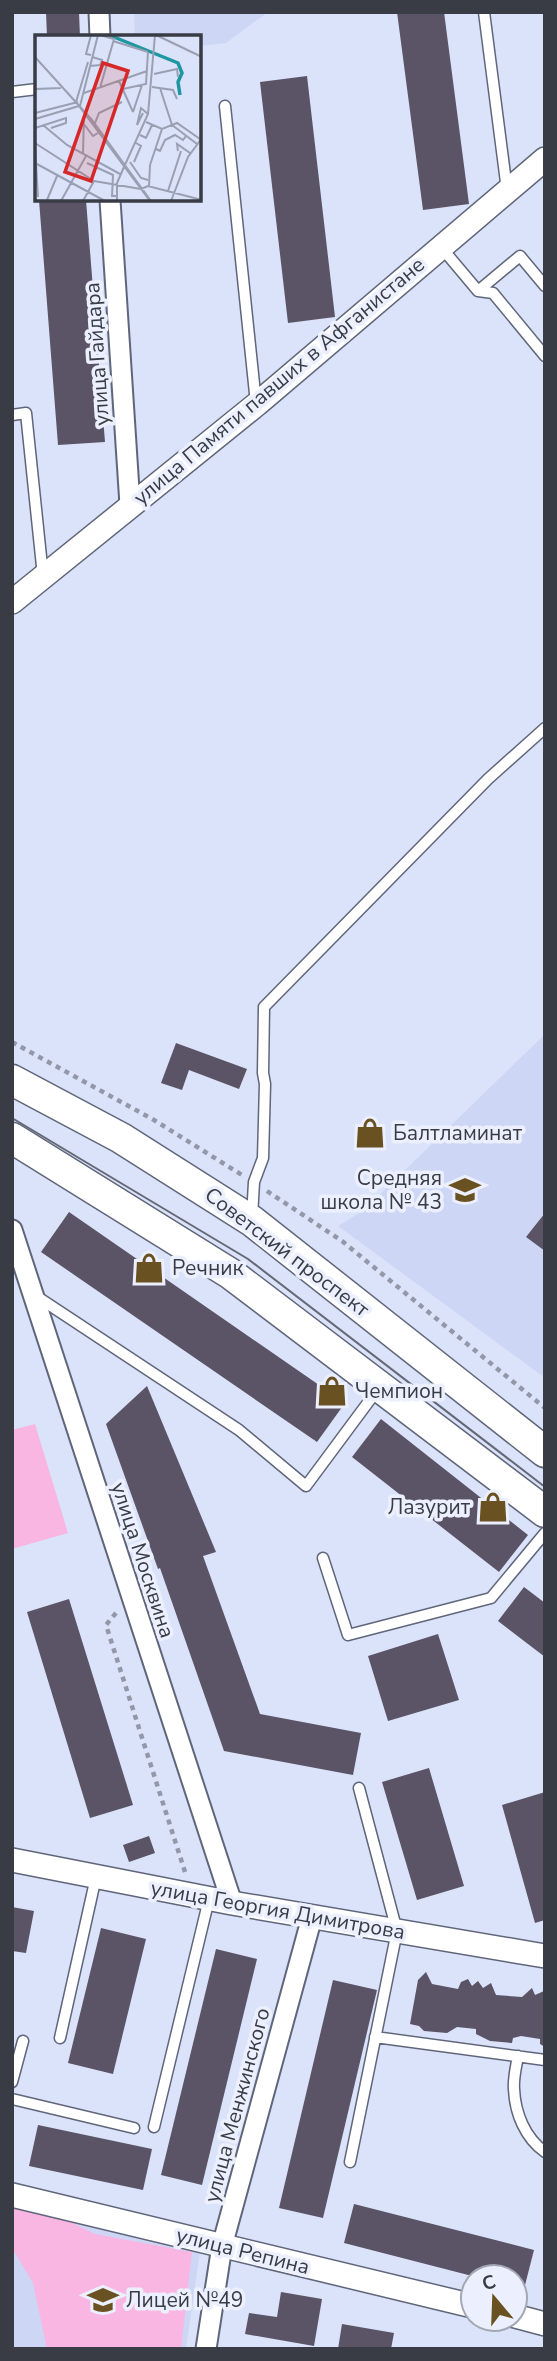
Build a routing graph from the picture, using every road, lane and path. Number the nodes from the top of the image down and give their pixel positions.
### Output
1 (99, 12) edge
2 (484, 12) edge
3 (100, 35) edge
4 (35, 89) edge
5 (12, 92) edge
6 (225, 106) dead end
7 (545, 159) edge
8 (507, 191) junction
9 (110, 201) edge
10 (442, 247) junction
11 (545, 286) edge
12 (478, 291) junction
13 (545, 356) edge
14 (257, 404) junction
15 (12, 415) edge
16 (130, 505) junction
17 (43, 576) junction
18 (12, 602) edge
19 (545, 728) edge
20 (12, 1080) edge
21 (12, 1138) edge
22 (252, 1221) junction
23 (12, 1230) edge
24 (31, 1292) junction
25 (381, 1386) junction
26 (545, 1452) edge
27 (545, 1512) edge
28 (545, 1533) edge
29 (323, 1558) dead end
30 (119, 1609) dead end
31 (359, 1788) dead end
32 (12, 1860) edge
33 (97, 1877) junction
34 (201, 1897) junction
35 (232, 1903) junction
36 (312, 1917) junction
37 (397, 1931) junction
38 (545, 1956) edge
39 (375, 2037) junction
40 (60, 2038) dead end
41 (23, 2041) dead end
42 (518, 2056) junction
43 (545, 2060) edge
44 (12, 2082) edge
45 (12, 2099) edge
46 (154, 2127) dead end
47 (134, 2128) dead end
48 (545, 2151) edge
49 (350, 2162) dead end
50 (12, 2195) edge
51 (222, 2246) junction
52 (459, 2303) edge
53 (206, 2349) edge

1 - 3 street
2 - 8 lane
4 - 5 lane
6 - 14 lane
7 - 8 street, улица Памяти павших в Афганистане
8 - 10 street, улица Памяти павших в Афганистане
9 - 16 street, улица Гайдара
10 - 12 lane
10 - 14 street, улица Памяти павших в Афганистане
11 - 12 lane
12 - 13 lane
14 - 16 street, улица Памяти павших в Афганистане
15 - 17 lane
16 - 17 street, улица Памяти павших в Афганистане
17 - 18 street, улица Памяти павших в Афганистане
19 - 22 lane
20 - 22 main road, Советский проспект
21 - 25 main road
22 - 26 main road, Советский проспект
23 - 24 street, улица Москвина
24 - 25 lane
24 - 35 street, улица Москвина
25 - 27 main road
28 - 29 lane
30 - 34 path
31 - 37 lane
32 - 33 street, улица Георгия Димитрова
33 - 34 street, улица Георгия Димитрова
33 - 40 lane
34 - 35 street, улица Георгия Димитрова
34 - 46 lane
35 - 36 street, улица Георгия Димитрова
36 - 37 street, улица Георгия Димитрова
36 - 51 street, улица Менжинского
37 - 38 street, улица Георгия Димитрова
37 - 39 lane
39 - 42 lane
39 - 49 lane
41 - 44 lane
42 - 43 lane
42 - 48 lane
45 - 47 lane
50 - 51 street, улица Репина
51 - 52 street, улица Репина
51 - 53 street, улица Менжинского

